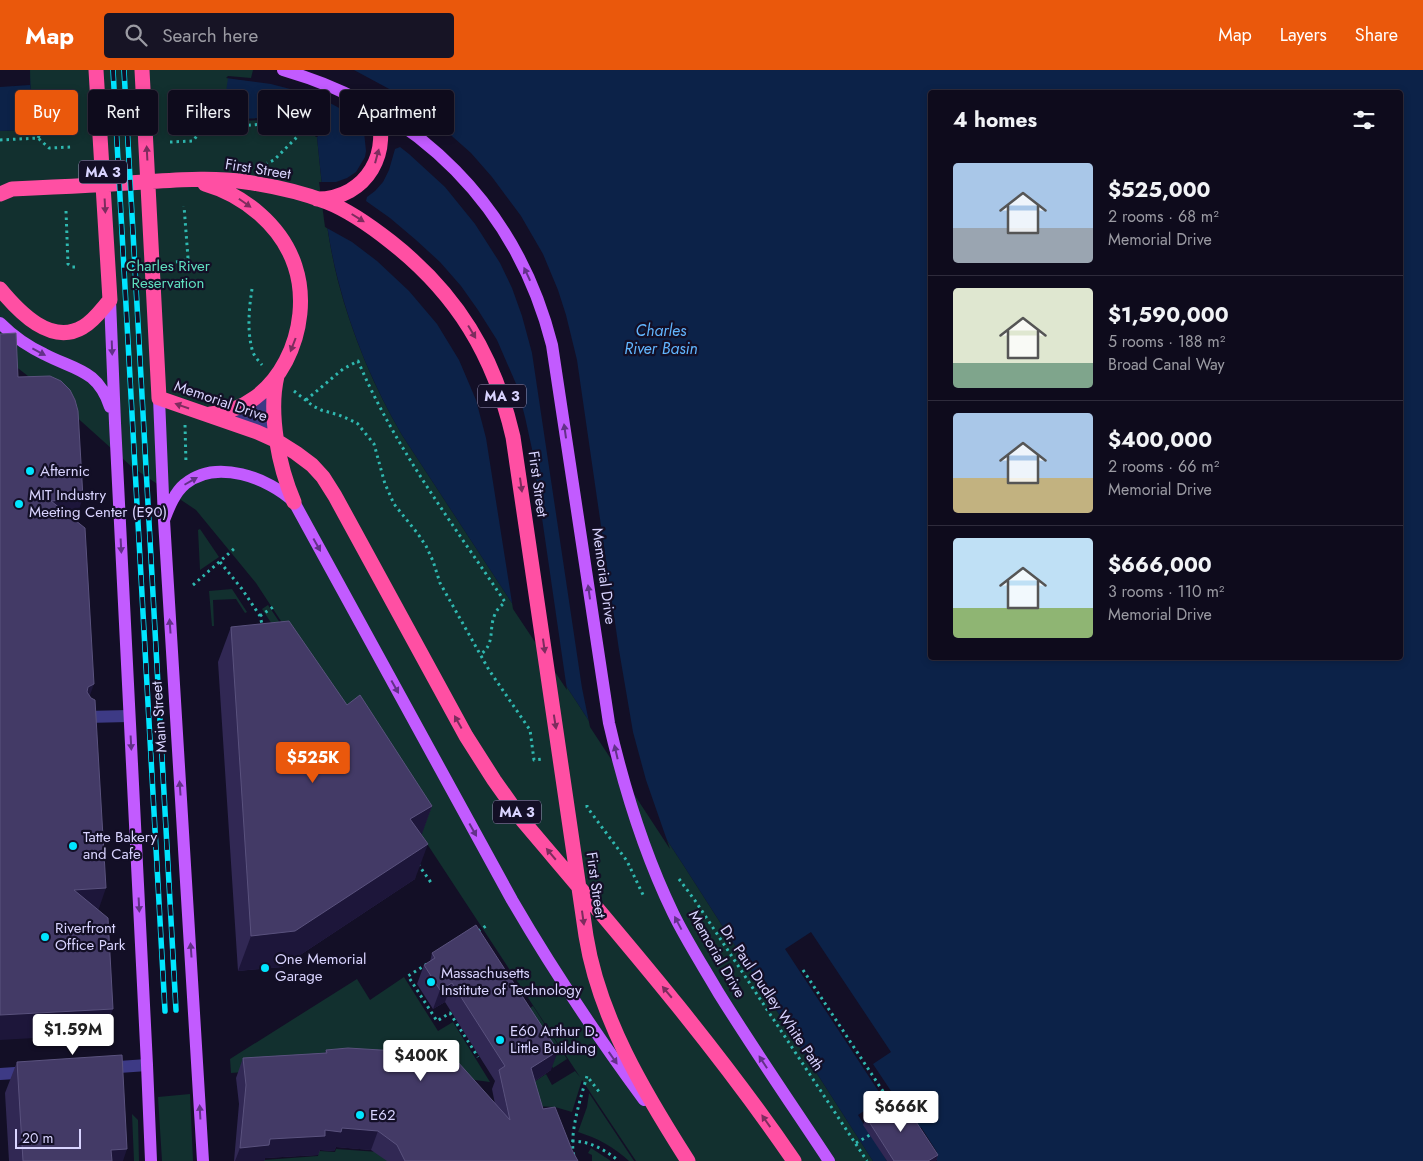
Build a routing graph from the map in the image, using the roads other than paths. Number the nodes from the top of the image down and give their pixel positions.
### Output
1 (96, 70) edge
2 (142, 70) edge
3 (284, 70) edge
4 (340, 90) edge
5 (379, 135) edge
6 (416, 135) edge
7 (183, 180) junction
8 (4, 191) edge
9 (314, 198) junction
10 (0, 289) edge
11 (110, 300) junction
12 (0, 323) edge
13 (276, 376) junction
14 (159, 398) junction
15 (208, 414) junction
16 (115, 423) junction
17 (277, 441) junction
18 (294, 502) junction
19 (164, 520) junction
20 (129, 716) junction
21 (86, 717) edge
22 (147, 1065) junction
23 (95, 1068) edge
24 (41, 1072) edge
25 (0, 1074) edge
26 (685, 1156) edge
27 (151, 1161) edge
28 (203, 1161) edge
29 (794, 1161) edge
30 (829, 1161) edge

1 -> 11 highway, Main Street / MA 3
14 -> 2 highway, Main Street / MA 3
3 - 4 main road, Memorial Drive
9 -> 5 highway
30 -> 6 main road, Memorial Drive
7 - 8 highway, First Street / MA 3
7 - 9 highway, First Street / MA 3
7 -> 13 highway
9 -> 26 highway, First Street / MA 3
10 - 11 highway
11 -> 16 main road, Main Street
12 -> 16 main road
13 - 15 highway
13 - 17 highway
15 -> 14 highway, Memorial Drive / MA 3
14 - 19 main road, Main Street
15 - 17 highway, Memorial Drive / MA 3
16 -> 20 main road, Main Street
17 - 18 highway
29 -> 17 highway, Memorial Drive / MA 3
19 -> 18 main road
18 -> 26 main road
28 -> 19 main road, Main Street
20 - 21 street
20 -> 22 main road, Main Street
22 - 23 street
22 - 27 main road, Main Street
24 - 25 street

